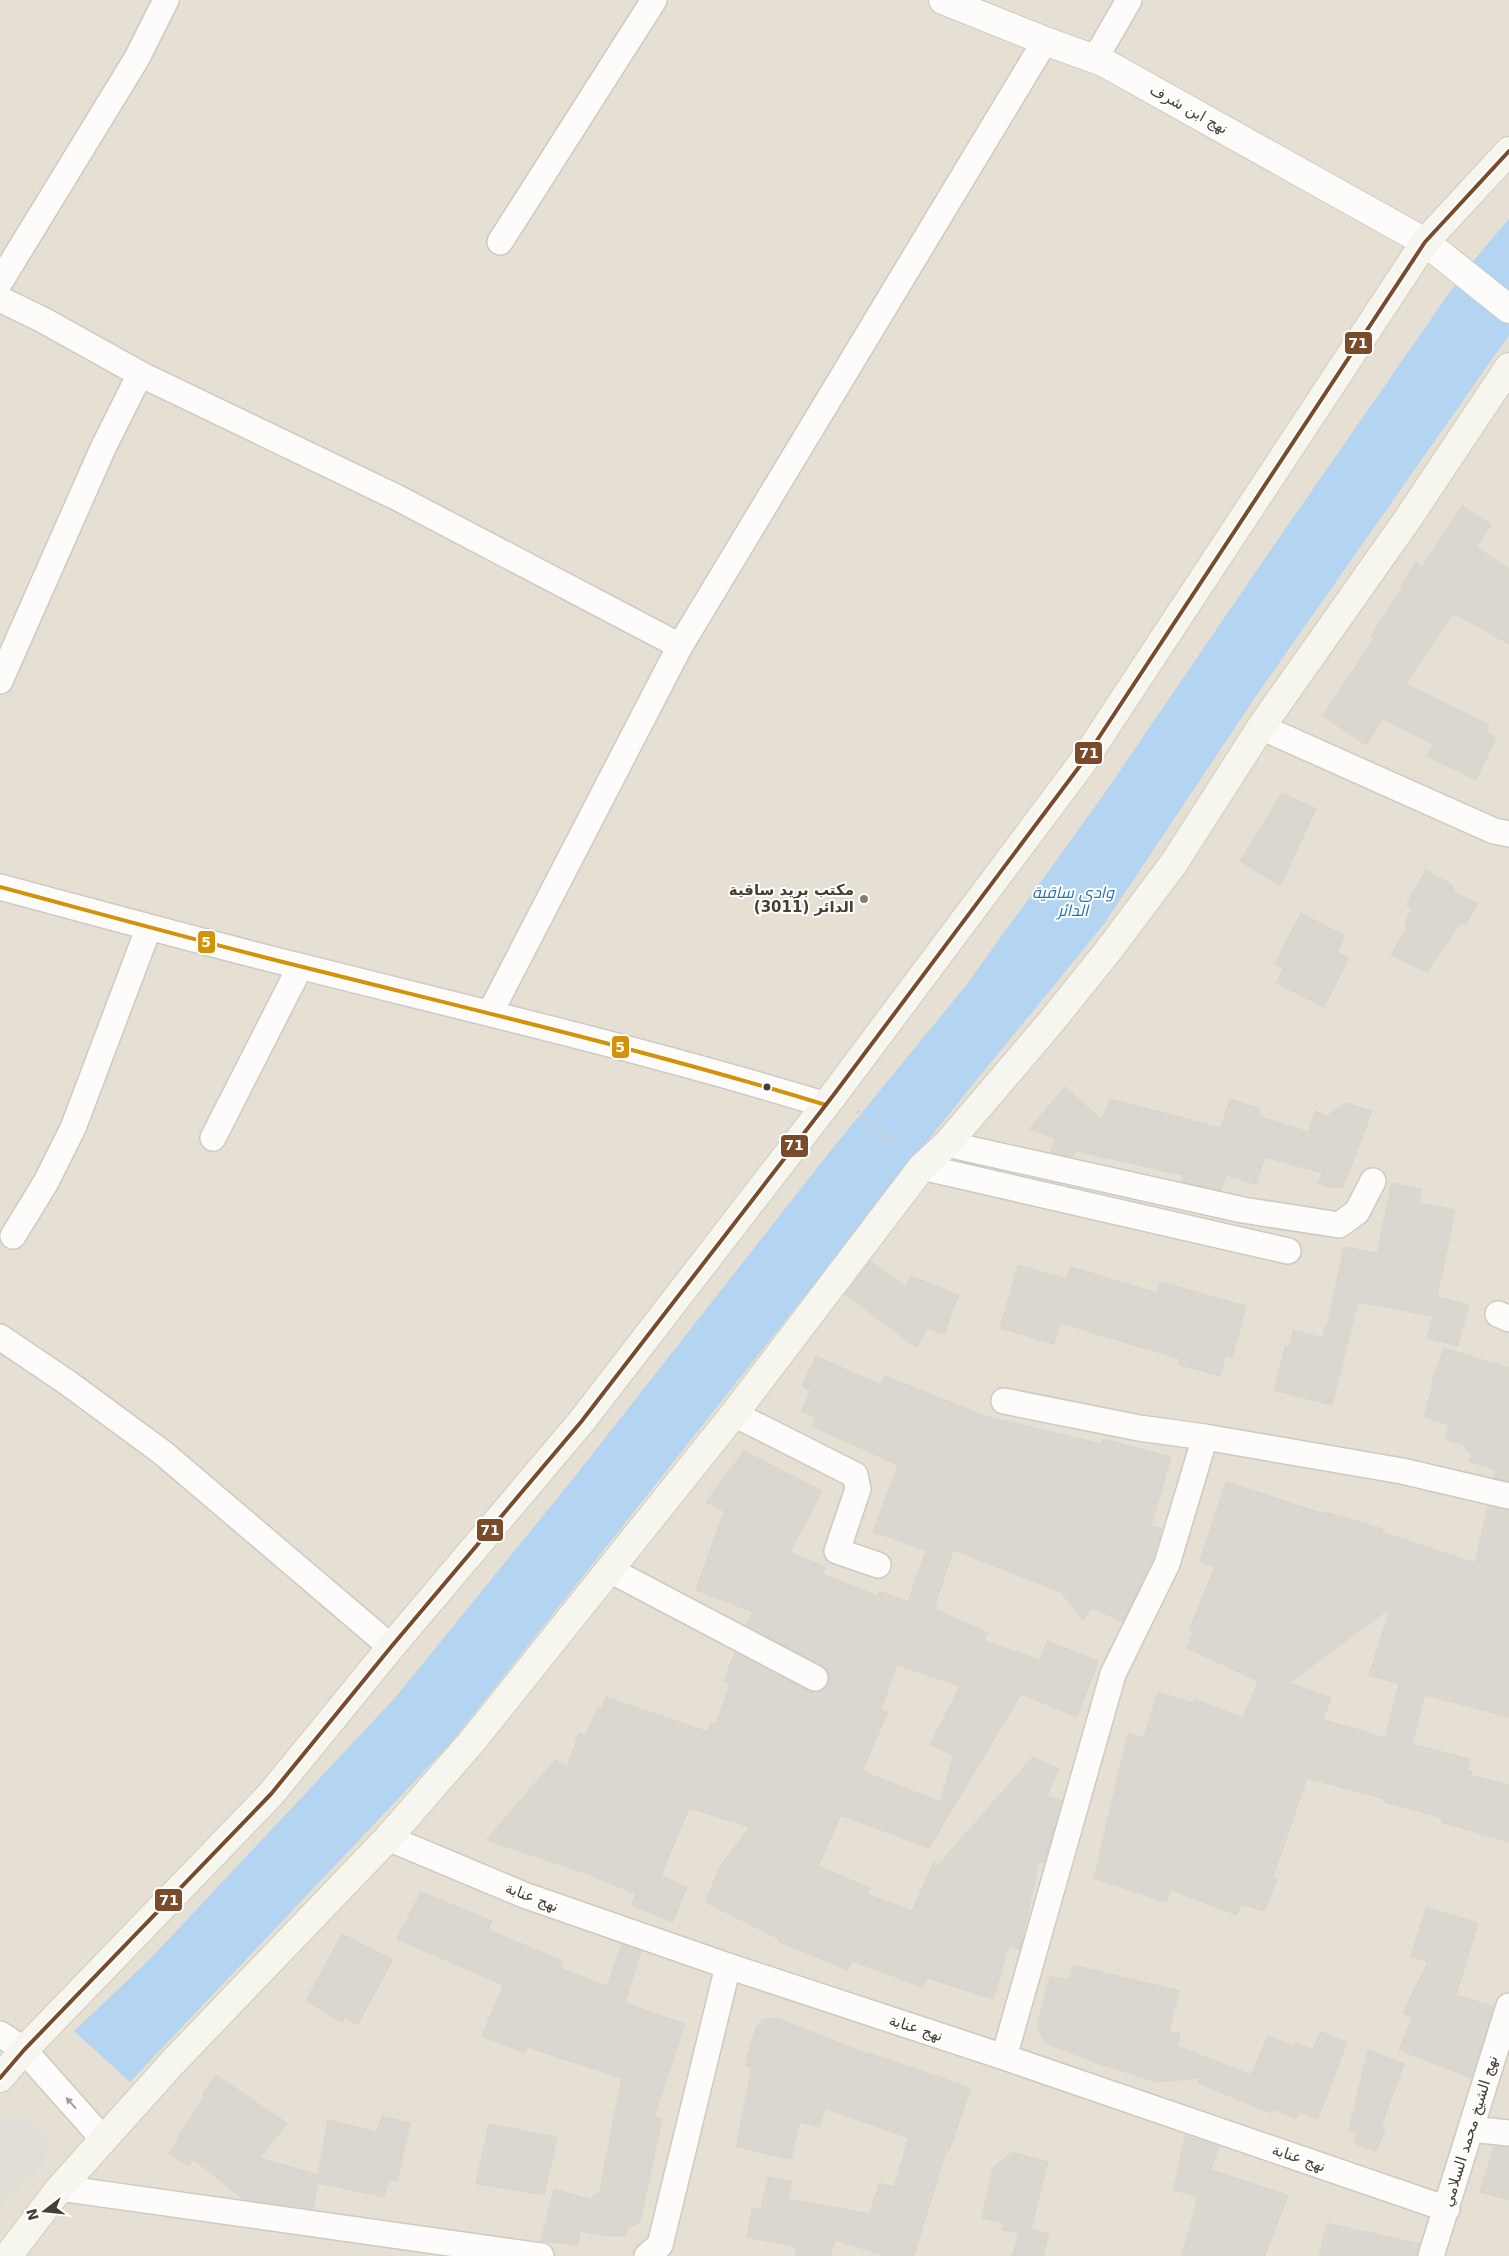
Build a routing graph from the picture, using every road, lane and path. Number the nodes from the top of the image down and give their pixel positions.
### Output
1 (166, 0) edge
2 (654, 0) edge
3 (943, 0) edge
4 (1128, 0) edge
5 (1045, 41) junction
6 (1095, 59) junction
7 (1509, 151) edge
8 (500, 242) dead end
9 (1425, 242) junction
10 (0, 282) edge
11 (0, 299) edge
12 (1509, 308) edge
13 (1509, 367) edge
14 (140, 374) junction
15 (680, 646) junction
16 (0, 681) edge
17 (1261, 727) junction
18 (1509, 834) edge
19 (0, 887) edge
20 (150, 927) junction
21 (300, 966) junction
22 (490, 1013) junction
23 (826, 1105) junction
24 (860, 1113) dead end
25 (213, 1138) dead end
26 (947, 1144) junction
27 (900, 1149) dead end
28 (922, 1167) junction
29 (1373, 1181) dead end
30 (13, 1236) dead end
31 (1288, 1251) dead end
32 (0, 1338) edge
33 (1004, 1401) dead end
34 (734, 1414) junction
35 (1205, 1437) junction
36 (1509, 1496) edge
37 (878, 1565) dead end
38 (610, 1570) junction
39 (391, 1647) junction
40 (815, 1678) dead end
41 (388, 1838) junction
42 (728, 1966) junction
43 (1509, 2006) edge
44 (0, 2034) edge
45 (24, 2050) junction
46 (1004, 2057) junction
47 (0, 2078) edge
48 (1471, 2130) junction
49 (1509, 2133) edge
50 (104, 2139) junction
51 (60, 2188) junction
52 (1447, 2209) junction
53 (8, 2256) edge
54 (541, 2256) edge
55 (647, 2256) edge
56 (1431, 2256) edge

1 - 10 street
2 - 8 street
3 - 5 street, نهج ابن شرف
4 - 6 street
5 - 6 street, نهج ابن شرف
5 - 15 street
6 - 9 street, نهج ابن شرف
7 - 9 main road
9 - 12 street, نهج ابن شرف
9 - 23 main road
11 - 14 street
13 - 17 main road
14 - 15 street
14 - 16 street
15 - 22 street
17 - 18 street
17 - 26 main road
19 - 20 street
20 - 21 street
20 - 30 street
21 - 22 street
21 - 25 street
22 - 23 street
23 - 39 main road
24 - 27 path
26 - 28 main road
26 - 29 street
28 - 31 street
28 - 34 main road
32 - 39 street
33 - 35 street
34 - 37 street
34 - 38 main road
35 - 36 street
35 - 46 street
38 - 40 street
38 - 41 main road
39 - 45 main road
41 - 42 street, نهج عنابة
41 - 50 main road
42 - 46 street, نهج عنابة
42 - 55 street
43 - 48 street, نهج الشيخ محمد السلامي
44 - 45 street
45 - 47 main road
50 -> 45 street
46 - 52 street, نهج عنابة
48 - 49 street
48 - 52 street, نهج الشيخ محمد السلامي
50 - 51 main road
51 - 53 main road
51 - 54 street
52 - 56 street, نهج الشيخ محمد السلامي

